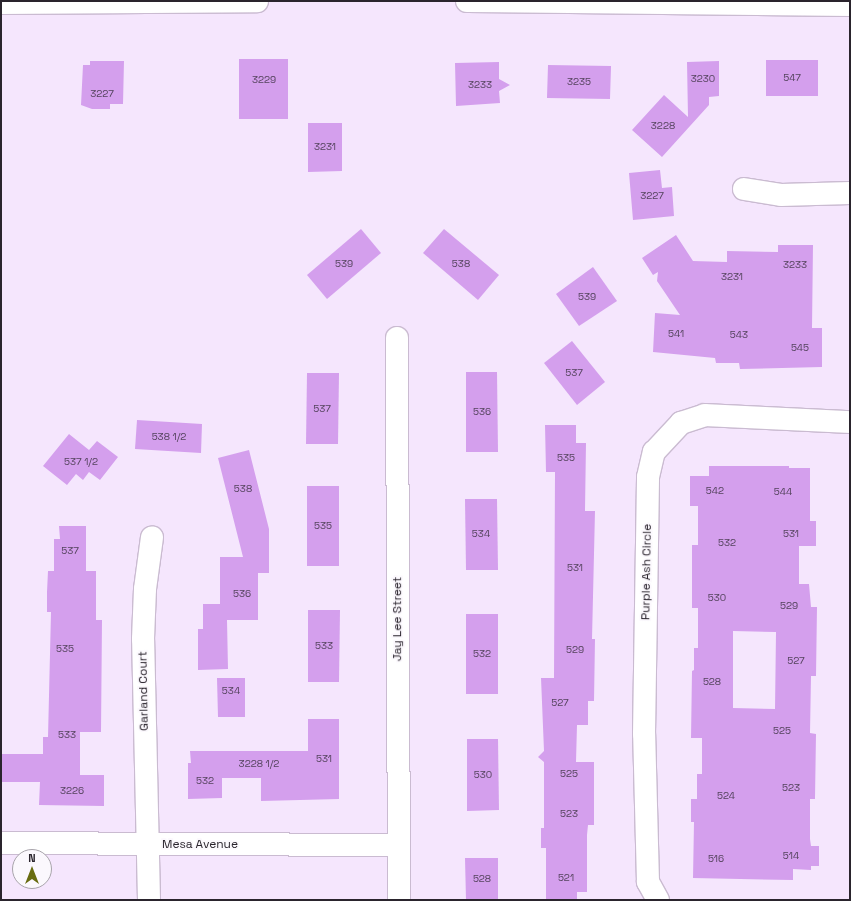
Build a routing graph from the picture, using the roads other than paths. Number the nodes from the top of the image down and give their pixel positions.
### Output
1 (118, 1) edge
2 (257, 1) edge
3 (467, 1) edge
4 (1, 3) edge
5 (850, 5) edge
6 (744, 189) dead end
7 (850, 193) edge
8 (397, 338) dead end
9 (850, 422) edge
10 (152, 537) dead end
11 (1, 843) edge
12 (147, 845) junction
13 (398, 845) junction
14 (149, 900) edge
15 (399, 900) edge
16 (658, 900) edge

1 - 2 street
1 - 4 street
3 - 5 street
6 - 7 street
8 - 13 street, Jay Lee Street
9 - 16 street, Purple Ash Circle
10 - 12 street, Garland Court
11 - 12 street, Mesa Avenue
12 - 13 street, Mesa Avenue
12 - 14 street, Garland Court
13 - 15 street, Jay Lee Street

